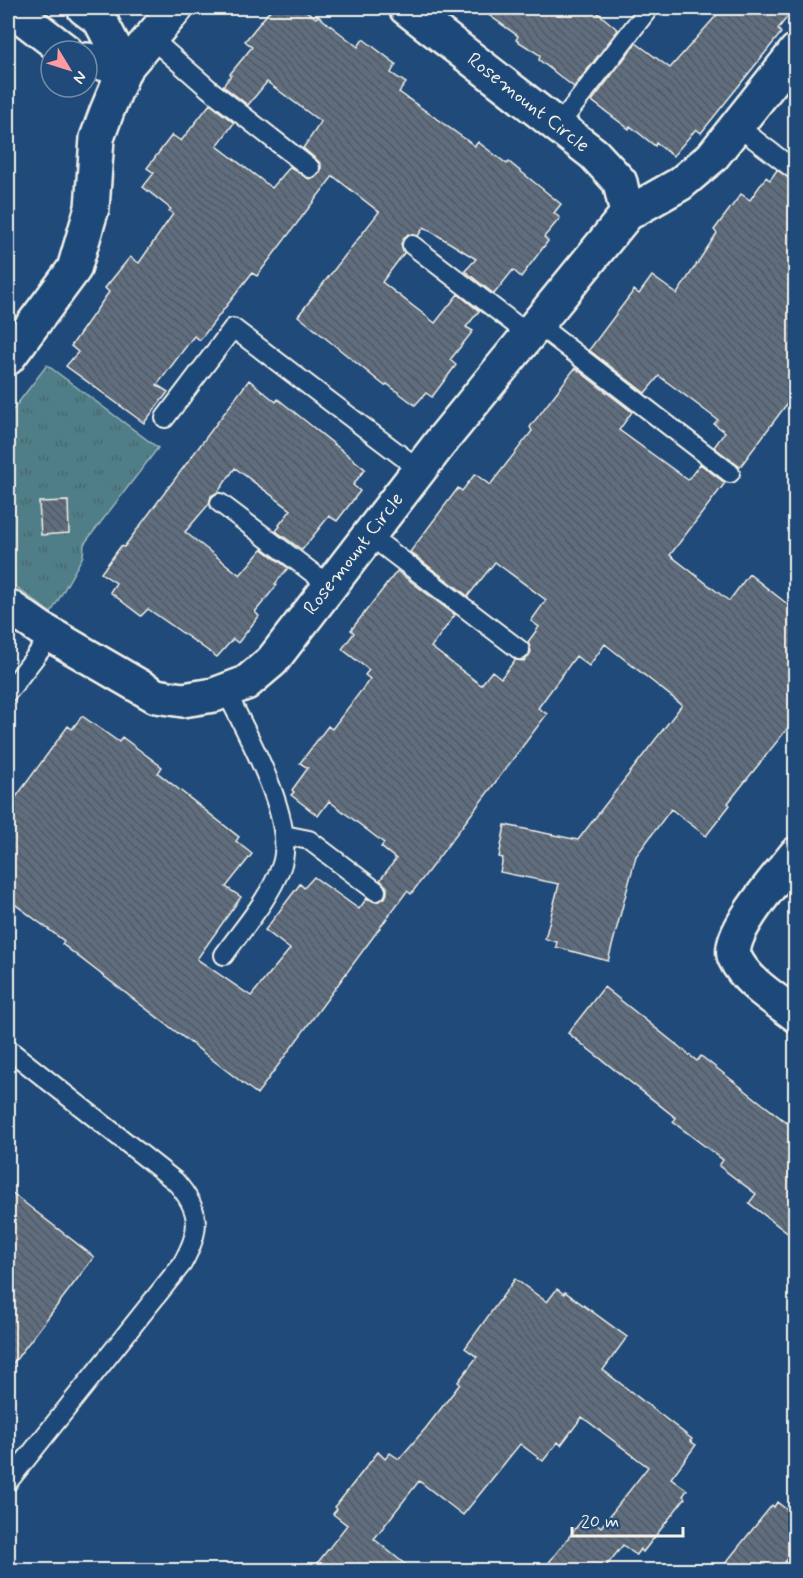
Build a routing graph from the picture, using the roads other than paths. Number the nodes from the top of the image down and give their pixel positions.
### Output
1 (10, 8) edge
2 (84, 8) edge
3 (176, 8) edge
4 (406, 8) edge
5 (649, 8) edge
6 (151, 38) junction
7 (50, 39) edge
8 (795, 51) edge
9 (99, 63) edge
10 (125, 68) junction
11 (558, 126) junction
12 (737, 126) junction
13 (310, 168) dead end
14 (795, 171) edge
15 (627, 214) junction
16 (412, 245) dead end
17 (533, 330) junction
18 (8, 357) edge
19 (165, 418) dead end
20 (420, 470) junction
21 (730, 473) dead end
22 (220, 503) dead end
23 (369, 535) junction
24 (330, 586) junction
25 (8, 606) edge
26 (52, 635) junction
27 (520, 650) dead end
28 (226, 691) junction
29 (8, 692) edge
30 (284, 835) junction
31 (795, 854) edge
32 (376, 891) dead end
33 (224, 955) dead end
34 (795, 1014) edge
35 (8, 1049) edge
36 (8, 1482) edge

1 - 7 street
2 - 10 street
3 - 6 street
4 - 11 street, Rosemount Circle
5 - 11 lane
6 - 10 street
6 - 13 lane
8 - 12 street, Rosemount Circle
9 - 10 street
10 - 18 street
11 - 15 street, Rosemount Circle
12 - 14 lane
12 - 15 street, Rosemount Circle
15 - 17 street, Rosemount Circle
16 - 17 lane
17 - 20 street, Rosemount Circle
17 - 21 lane
19 - 20 lane
20 - 23 street, Rosemount Circle
22 - 24 lane
23 - 24 street, Rosemount Circle
23 - 27 lane
24 - 28 street, Rosemount Circle
25 - 26 street, Rosemount Circle
26 - 28 street, Rosemount Circle
26 - 29 lane
28 - 30 lane
30 - 32 lane
30 - 33 lane
31 - 34 street
35 - 36 lane

